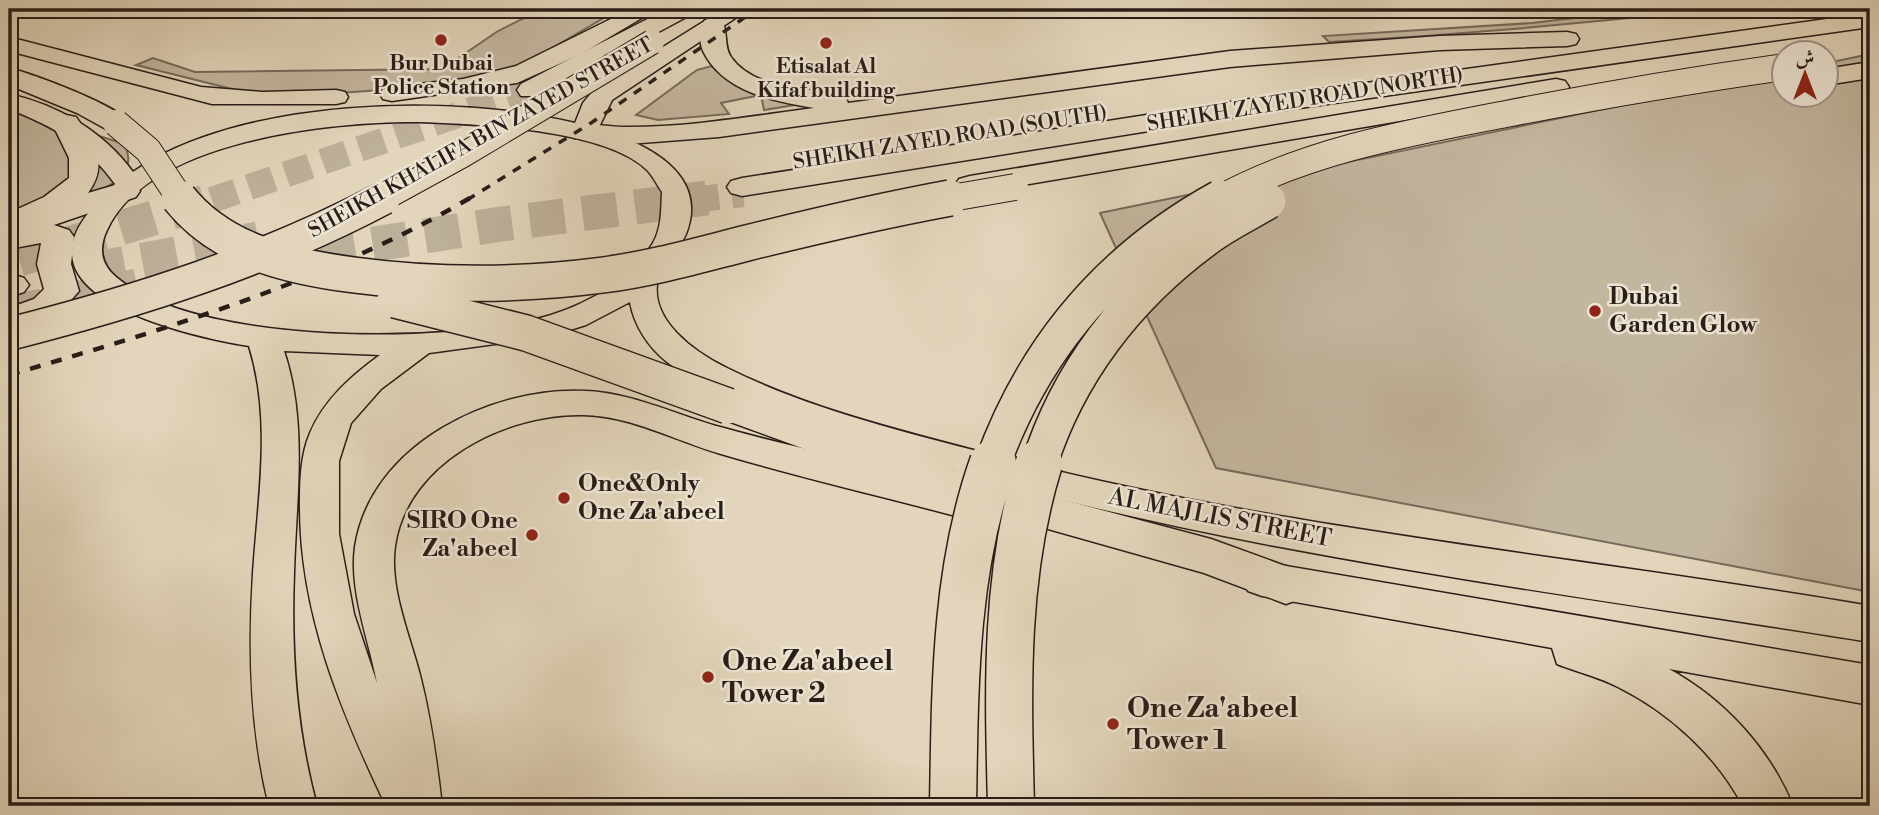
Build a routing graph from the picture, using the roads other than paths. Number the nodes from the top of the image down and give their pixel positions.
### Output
1 (646, 9) edge
2 (684, 9) edge
3 (738, 9) edge
4 (1827, 9) edge
5 (710, 17) edge
6 (1870, 20) edge
7 (1870, 30) edge
8 (1604, 38) junction
9 (1840, 38) edge
10 (9, 44) edge
11 (1722, 51) junction
12 (1770, 55) edge
13 (1870, 56) edge
14 (1770, 57) edge
15 (1770, 57) edge
16 (1840, 60) edge
17 (1870, 71) edge
18 (1840, 75) edge
19 (9, 76) edge
20 (530, 80) junction
21 (1770, 86) edge
22 (188, 93) junction
23 (9, 101) edge
24 (917, 103) junction
25 (388, 114) junction
26 (344, 116) junction
27 (66, 123) junction
28 (584, 132) junction
29 (741, 184) junction
30 (127, 189) junction
31 (9, 226) edge
32 (267, 258) junction
33 (11, 266) edge
34 (646, 271) junction
35 (126, 297) junction
36 (9, 322) edge
37 (9, 334) edge
38 (263, 338) junction
39 (420, 343) junction
40 (320, 481) junction
41 (278, 493) junction
42 (1286, 585) junction
43 (1870, 624) edge
44 (1870, 685) edge
45 (293, 806) edge
46 (411, 806) edge
47 (418, 806) edge
48 (953, 806) edge
49 (1011, 806) edge
50 (1769, 806) edge

1 - 20 main road, SHEIKH KHALIFA BIN ZAYED STREET
2 - 20 highway
3 - 5 main road, SHEIKH KHALIFA BIN ZAYED STREET
4 - 8 highway, SHEIKH ZAYED ROAD (SOUTH)
5 - 24 highway
5 - 28 main road, SHEIKH KHALIFA BIN ZAYED STREET
5 - 37 main road, SHEIKH KHALIFA BIN ZAYED STREET, bridge
6 - 29 highway, SHEIKH ZAYED ROAD (NORTH)
7 - 9 highway
8 - 24 highway
8 - 29 highway, SHEIKH ZAYED ROAD (SOUTH)
10 - 22 main road
11 - 12 highway
11 - 29 highway
11 - 34 highway
13 - 16 highway
14 - 32 highway, bridge
15 - 48 highway, bridge
17 - 18 highway
19 - 32 highway, bridge
20 - 22 main road
20 - 25 main road, SHEIKH KHALIFA BIN ZAYED STREET
21 - 49 highway, bridge
22 - 26 main road
23 - 27 main road
24 - 28 highway
25 - 26 main road
25 - 28 main road
26 - 30 main road
27 - 30 main road
27 - 31 highway
28 - 34 main road
30 - 31 highway
30 - 35 main road
32 - 42 highway, bridge
33 - 36 highway
34 - 39 main road
34 - 43 main road, AL MAJLIS STREET
35 - 36 highway
35 - 38 main road
38 - 39 main road
38 - 41 main road
39 - 40 main road
40 - 41 main road
40 - 46 main road
41 - 45 main road
42 - 44 main road, AL MAJLIS STREET
42 - 47 main road, AL MAJLIS STREET
42 - 50 main road

